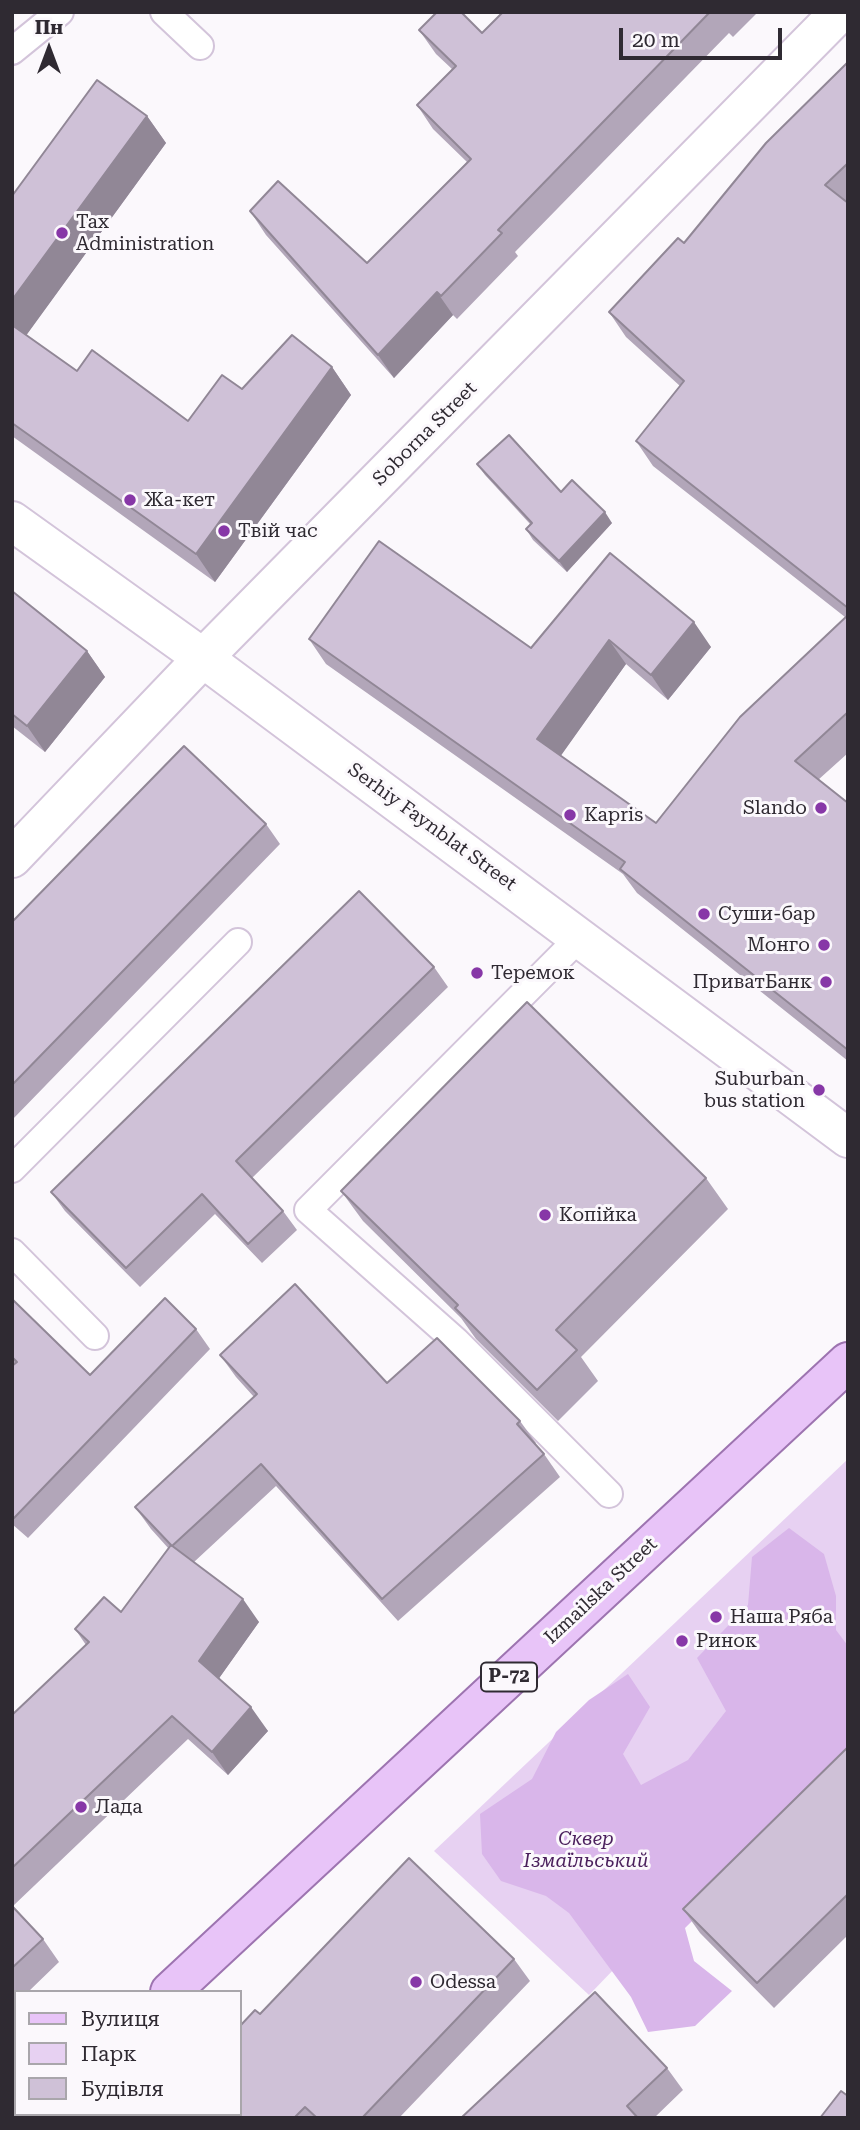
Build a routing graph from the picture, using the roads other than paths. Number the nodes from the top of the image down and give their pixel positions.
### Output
1 (60, 12) edge
2 (164, 12) edge
3 (840, 12) edge
4 (200, 46) dead end
5 (12, 51) edge
6 (12, 521) edge
7 (204, 658) junction
8 (12, 858) edge
9 (580, 937) junction
10 (238, 942) dead end
11 (848, 1138) edge
12 (12, 1169) edge
13 (12, 1252) edge
14 (95, 1336) dead end
15 (848, 1362) edge
16 (609, 1494) dead end
17 (172, 1990) edge

1 - 5 lane
2 - 4 lane
3 - 7 street, Soborna Street
6 - 7 street, Serhiy Faynblat Street
7 - 8 street, Soborna Street
7 - 9 street, Serhiy Faynblat Street
9 - 11 street, Serhiy Faynblat Street
9 - 16 lane
10 - 12 lane
13 - 14 lane
15 - 17 main road, Izmailska Street / Р-72

